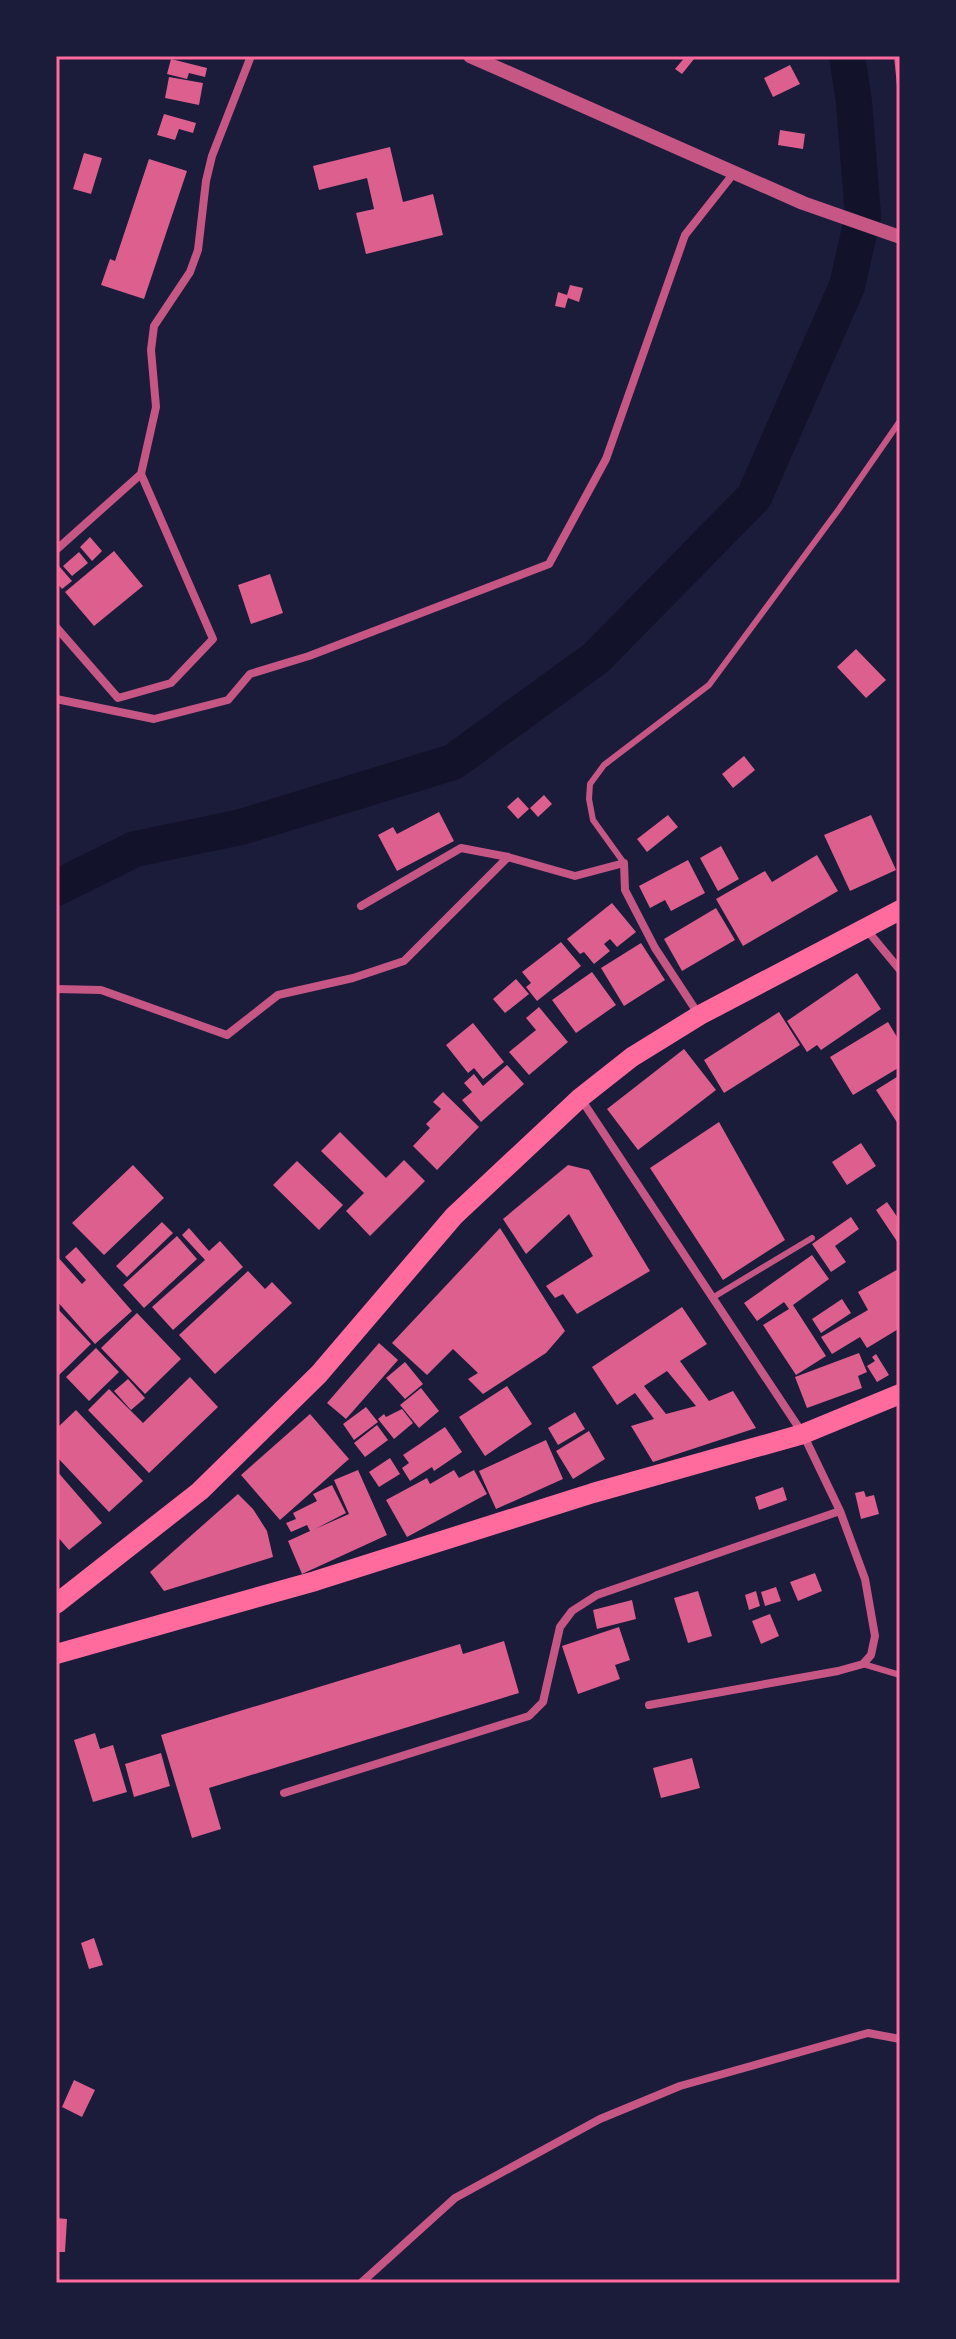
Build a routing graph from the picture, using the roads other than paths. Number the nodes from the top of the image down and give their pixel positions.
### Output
1 (251, 56) edge
2 (470, 56) edge
3 (734, 173) junction
4 (899, 236) edge
5 (900, 421) edge
6 (141, 474) junction
7 (56, 550) edge
8 (56, 627) edge
9 (56, 699) edge
10 (508, 857) junction
11 (624, 863) junction
12 (361, 906) dead end
13 (900, 910) edge
14 (865, 928) junction
15 (900, 970) edge
16 (56, 989) edge
17 (700, 1015) junction
18 (580, 1098) junction
19 (812, 1238) dead end
20 (712, 1298) junction
21 (900, 1394) edge
22 (803, 1434) junction
23 (840, 1511) junction
24 (65, 1594) edge
25 (56, 1654) edge
26 (863, 1664) junction
27 (900, 1675) edge
28 (649, 1705) dead end
29 (284, 1793) dead end
30 (900, 2039) edge
31 (361, 2283) edge

1 - 6 street
2 - 3 street
3 - 4 street
3 - 9 street
5 - 11 lane
6 - 7 street
6 - 8 street
10 - 11 street
10 - 12 street
10 - 16 street
11 - 17 street
13 - 14 highway
14 - 15 street
14 - 17 highway
17 - 18 highway
18 - 20 street
18 - 24 highway
19 - 20 lane
20 - 22 street
21 - 22 highway
22 - 23 street
22 - 25 highway
23 - 26 street
23 - 29 street
26 - 27 lane
26 - 28 street
30 - 31 street

